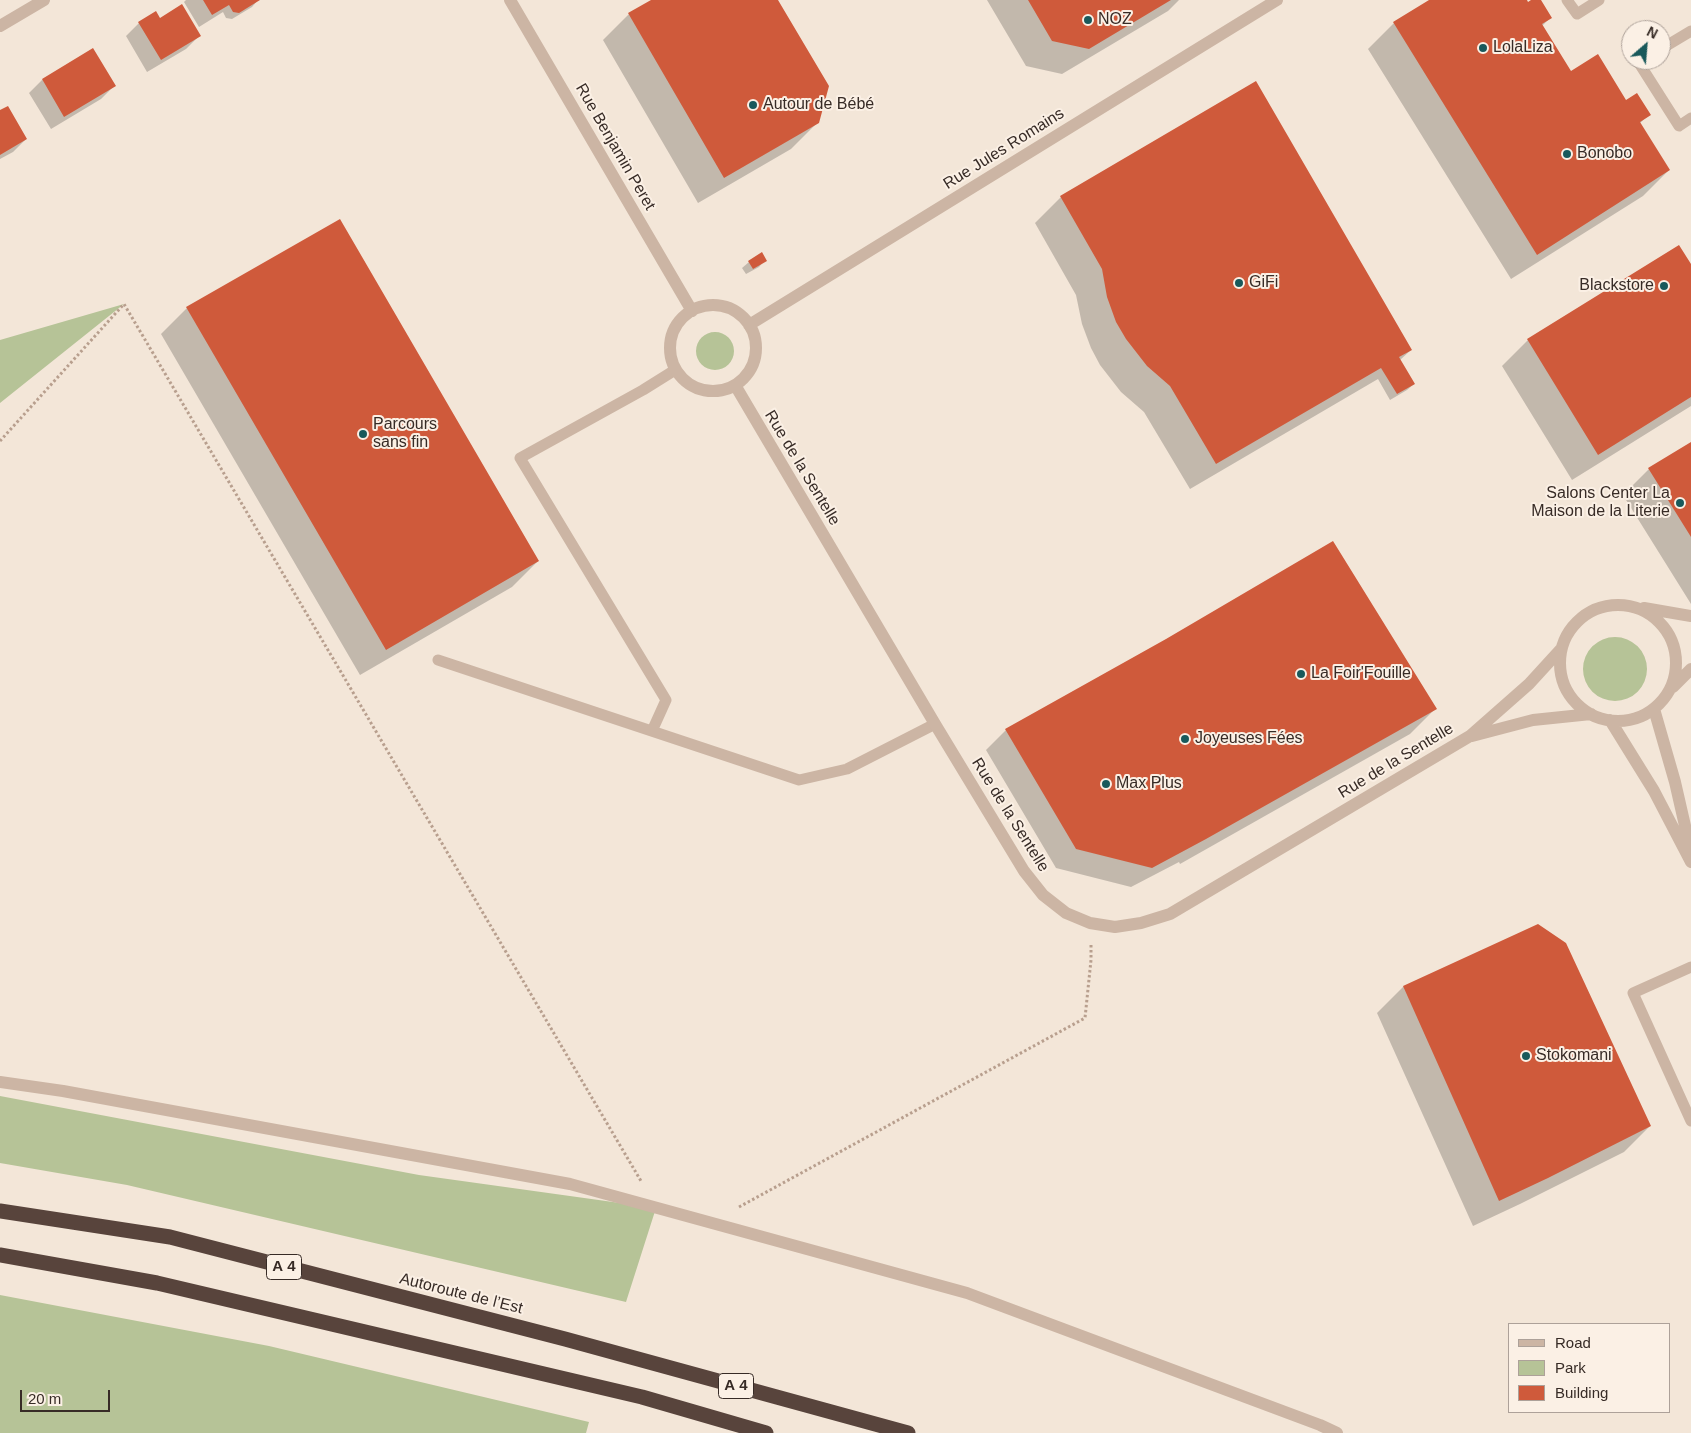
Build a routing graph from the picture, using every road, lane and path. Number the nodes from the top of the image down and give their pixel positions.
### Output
1 (44, 0) edge
2 (510, 0) edge
3 (1277, 0) edge
4 (1567, 0) edge
5 (1599, 0) edge
6 (0, 26) edge
7 (1691, 30) edge
8 (1671, 43) edge
9 (1643, 70) edge
10 (1691, 118) edge
11 (692, 311) junction
12 (749, 326) junction
13 (675, 370) junction
14 (735, 386) junction
15 (0, 440) edge
16 (1636, 607) junction
17 (1691, 616) edge
18 (1561, 648) junction
19 (438, 660) dead end
20 (1691, 669) edge
21 (1670, 691) junction
22 (1654, 709) junction
23 (1591, 714) junction
24 (1610, 720) junction
25 (934, 724) junction
26 (652, 731) junction
27 (1470, 736) junction
28 (1691, 852) edge
29 (1691, 862) edge
30 (1090, 923) junction
31 (1691, 967) edge
32 (0, 1082) edge
33 (1691, 1121) edge
34 (656, 1208) junction
35 (0, 1211) edge
36 (711, 1222) junction
37 (0, 1255) edge
38 (766, 1433) edge
39 (908, 1433) edge
40 (1336, 1433) edge

1 - 6 street
2 - 11 street, Rue Benjamin Peret
3 - 12 street, Rue Jules Romains
4 - 5 lane
7 - 8 lane
9 - 10 lane
11 - 12 street
11 - 13 street
12 - 14 street
13 - 14 street
13 - 26 lane
14 - 25 street, Rue de la Sentelle
15 - 34 path
16 - 17 street
16 - 18 street
16 - 21 street
18 - 23 street
18 - 27 street, Rue de la Sentelle
19 - 26 lane
20 - 21 street
21 - 22 street
22 - 24 street
22 - 28 street
23 - 24 street
23 - 27 street, Rue de la Sentelle
24 - 29 street
25 - 26 lane
25 - 30 street, Rue de la Sentelle
27 - 30 street, Rue de la Sentelle
30 - 36 path
31 - 33 lane
32 - 34 street
34 - 36 street
35 - 39 highway, Autoroute de l’Est / A 4
36 - 40 street
37 - 38 highway, A 4

